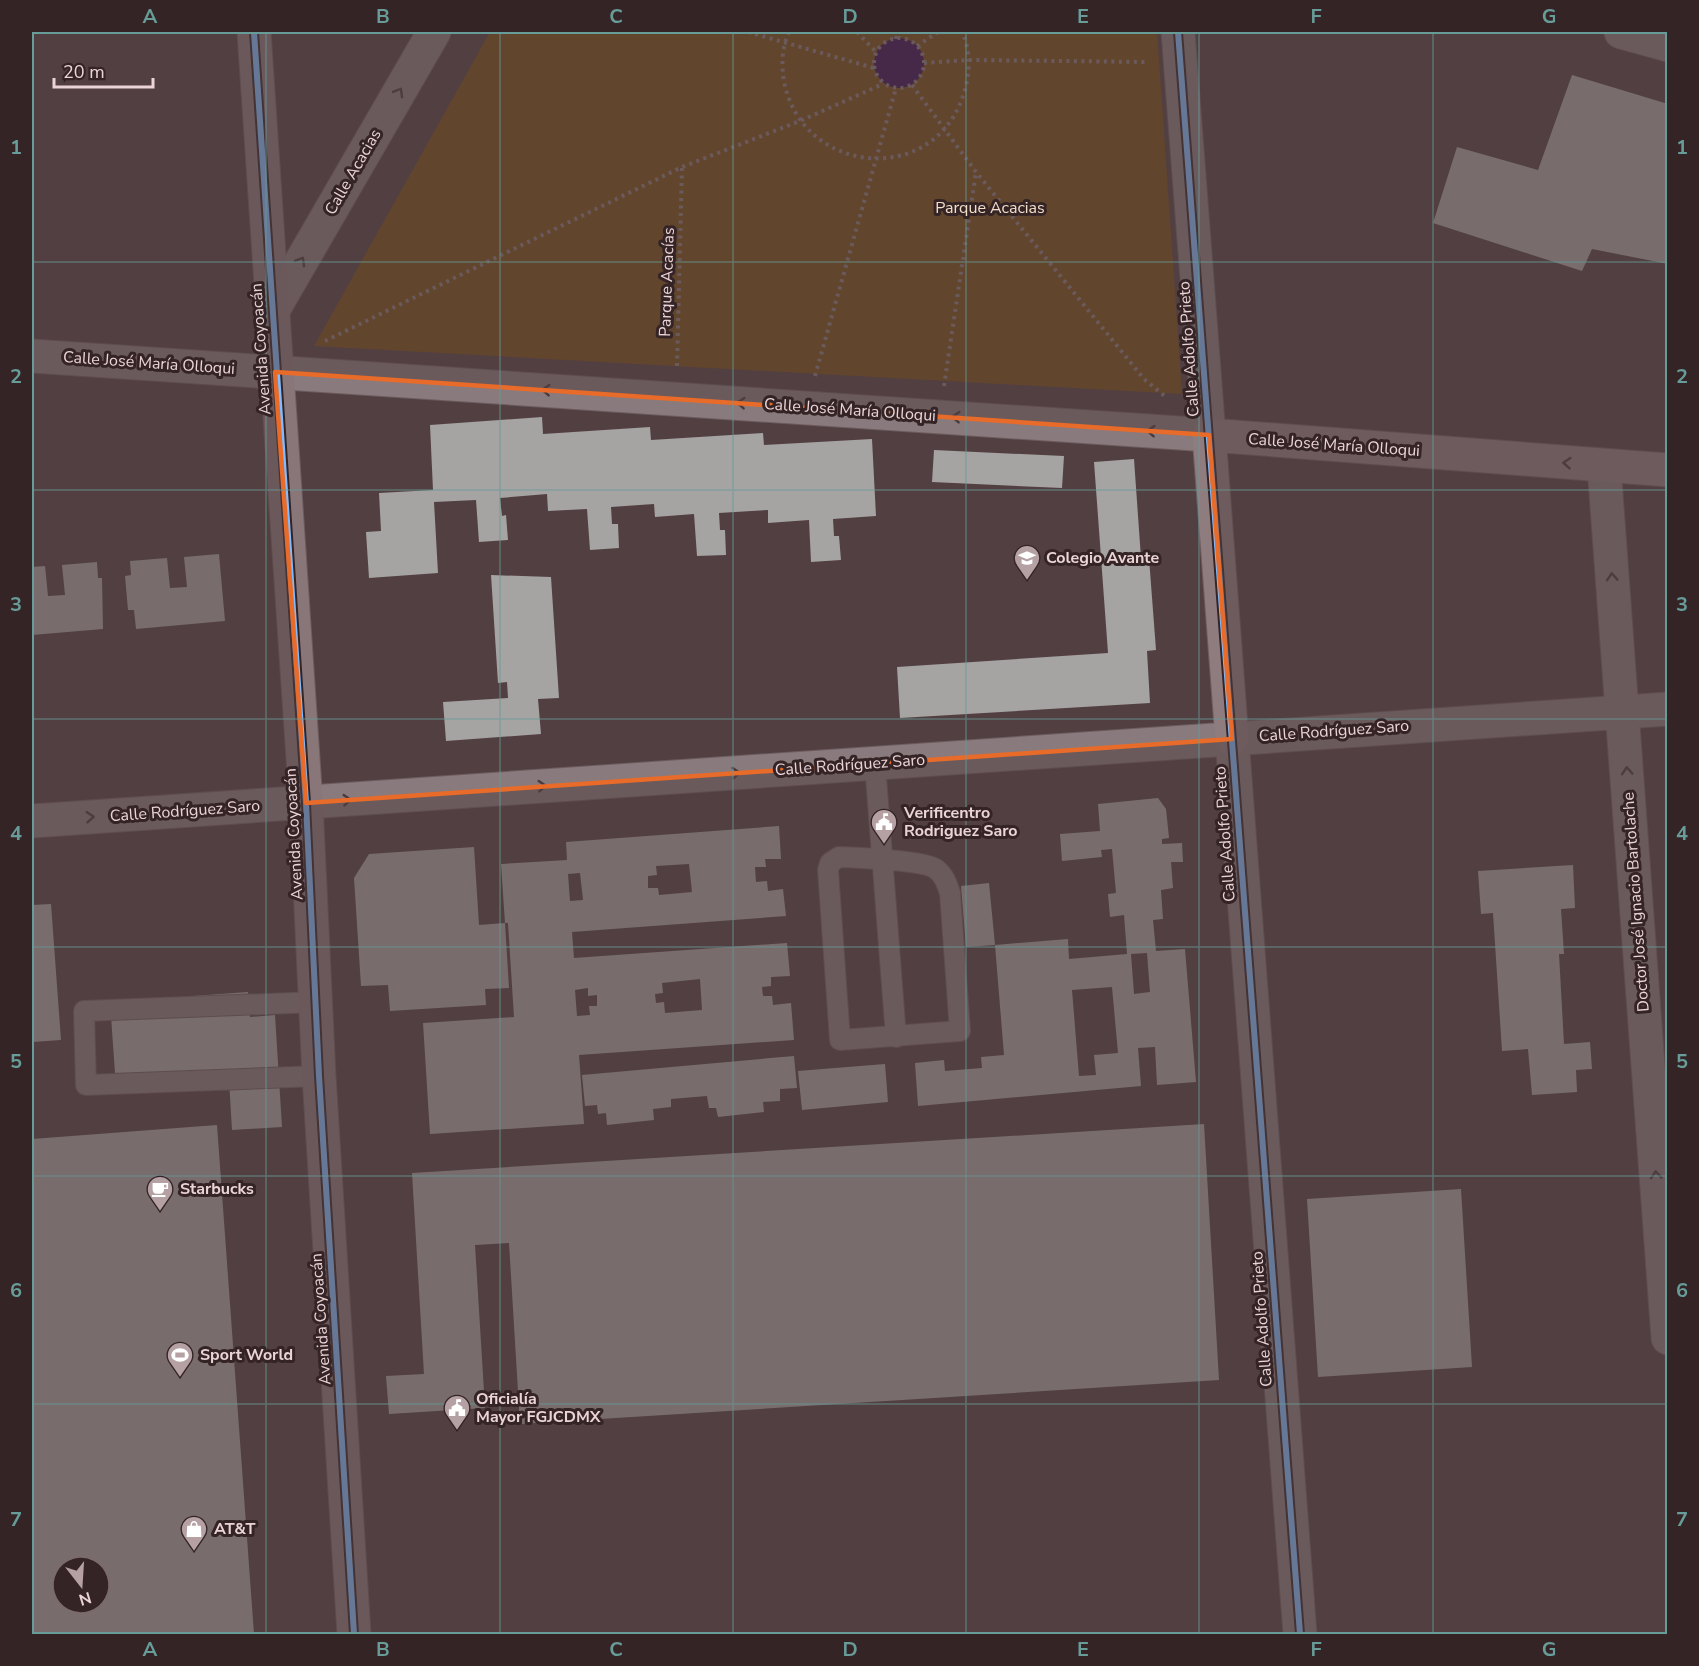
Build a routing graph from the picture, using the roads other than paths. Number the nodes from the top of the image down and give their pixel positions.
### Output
1 (254, 32) edge
2 (434, 32) edge
3 (1621, 32) edge
4 (1668, 45) edge
5 (1179, 47) edge
6 (272, 312) junction
7 (32, 356) edge
8 (275, 372) junction
9 (1209, 435) junction
10 (1604, 466) junction
11 (1668, 470) edge
12 (1668, 709) edge
13 (1623, 711) junction
14 (1232, 739) junction
15 (875, 764) junction
16 (306, 802) junction
17 (32, 821) edge
18 (882, 860) junction
19 (316, 1002) junction
20 (896, 1037) junction
21 (319, 1076) junction
22 (1668, 1338) edge
23 (354, 1635) edge
24 (1300, 1635) edge

1 - 6 main road, Avenida Coyoacán
6 -> 2 street, Calle Acacias
3 - 4 street
5 - 9 street, Calle Adolfo Prieto
6 - 8 main road, Avenida Coyoacán
7 - 8 street, Calle José María Olloqui
9 -> 8 street, Calle José María Olloqui
8 - 16 main road, Avenida Coyoacán
10 -> 9 street, Calle José María Olloqui
9 - 14 street, Calle Adolfo Prieto
10 - 11 street, Calle José María Olloqui
13 -> 10 street, Doctor José Ignacio Bartolache
12 - 13 street, Calle Rodríguez Saro
13 - 14 street, Calle Rodríguez Saro
22 -> 13 street, Doctor José Ignacio Bartolache
14 - 15 street, Calle Rodríguez Saro
14 - 24 street, Calle Adolfo Prieto
16 -> 15 street, Calle Rodríguez Saro
15 - 18 lane
17 -> 16 street, Calle Rodríguez Saro
16 - 19 main road, Avenida Coyoacán
18 - 20 lane
18 - 20 lane
18 - 20 lane
19 - 21 main road, Avenida Coyoacán
19 - 21 lane
21 - 23 main road, Avenida Coyoacán

